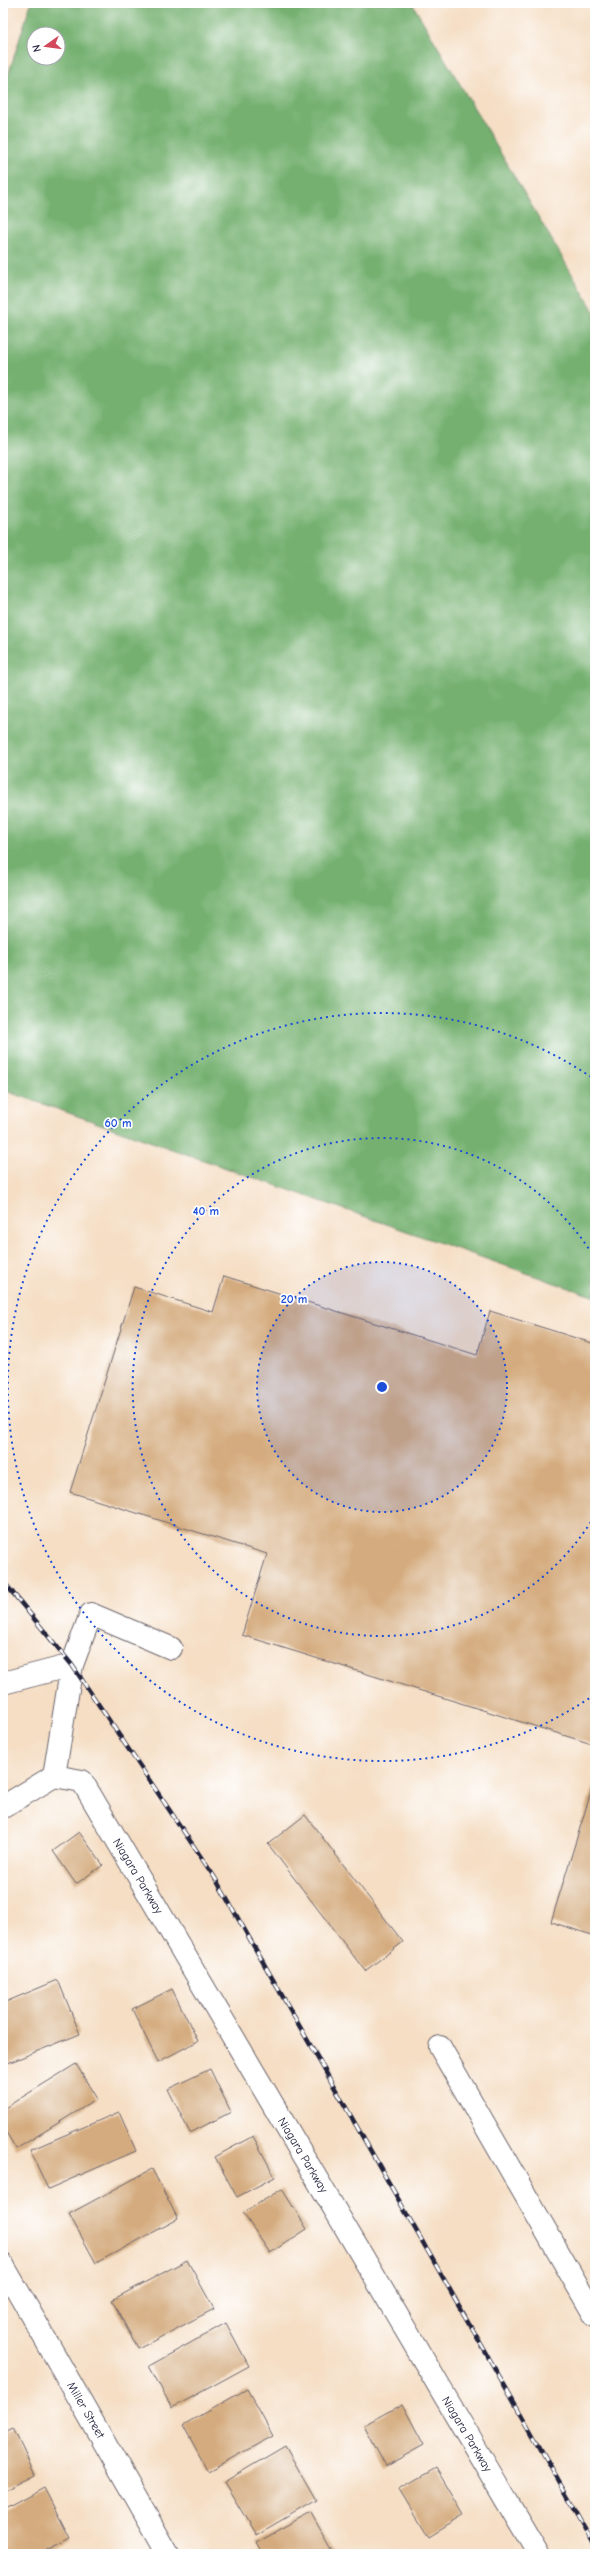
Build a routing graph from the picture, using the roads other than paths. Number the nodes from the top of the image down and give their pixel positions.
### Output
1 (171, 1648) dead end
2 (72, 1665) junction
3 (3, 1683) edge
4 (54, 1776) junction
5 (3, 1807) edge
6 (440, 2047) dead end
7 (3, 2265) edge
8 (595, 2316) edge
9 (168, 2554) edge
10 (538, 2554) edge

1 - 2 street
2 - 3 street
2 - 4 street
4 - 5 street
4 - 10 street, Niagara Parkway
6 - 8 street
7 - 9 street, Miller Street

